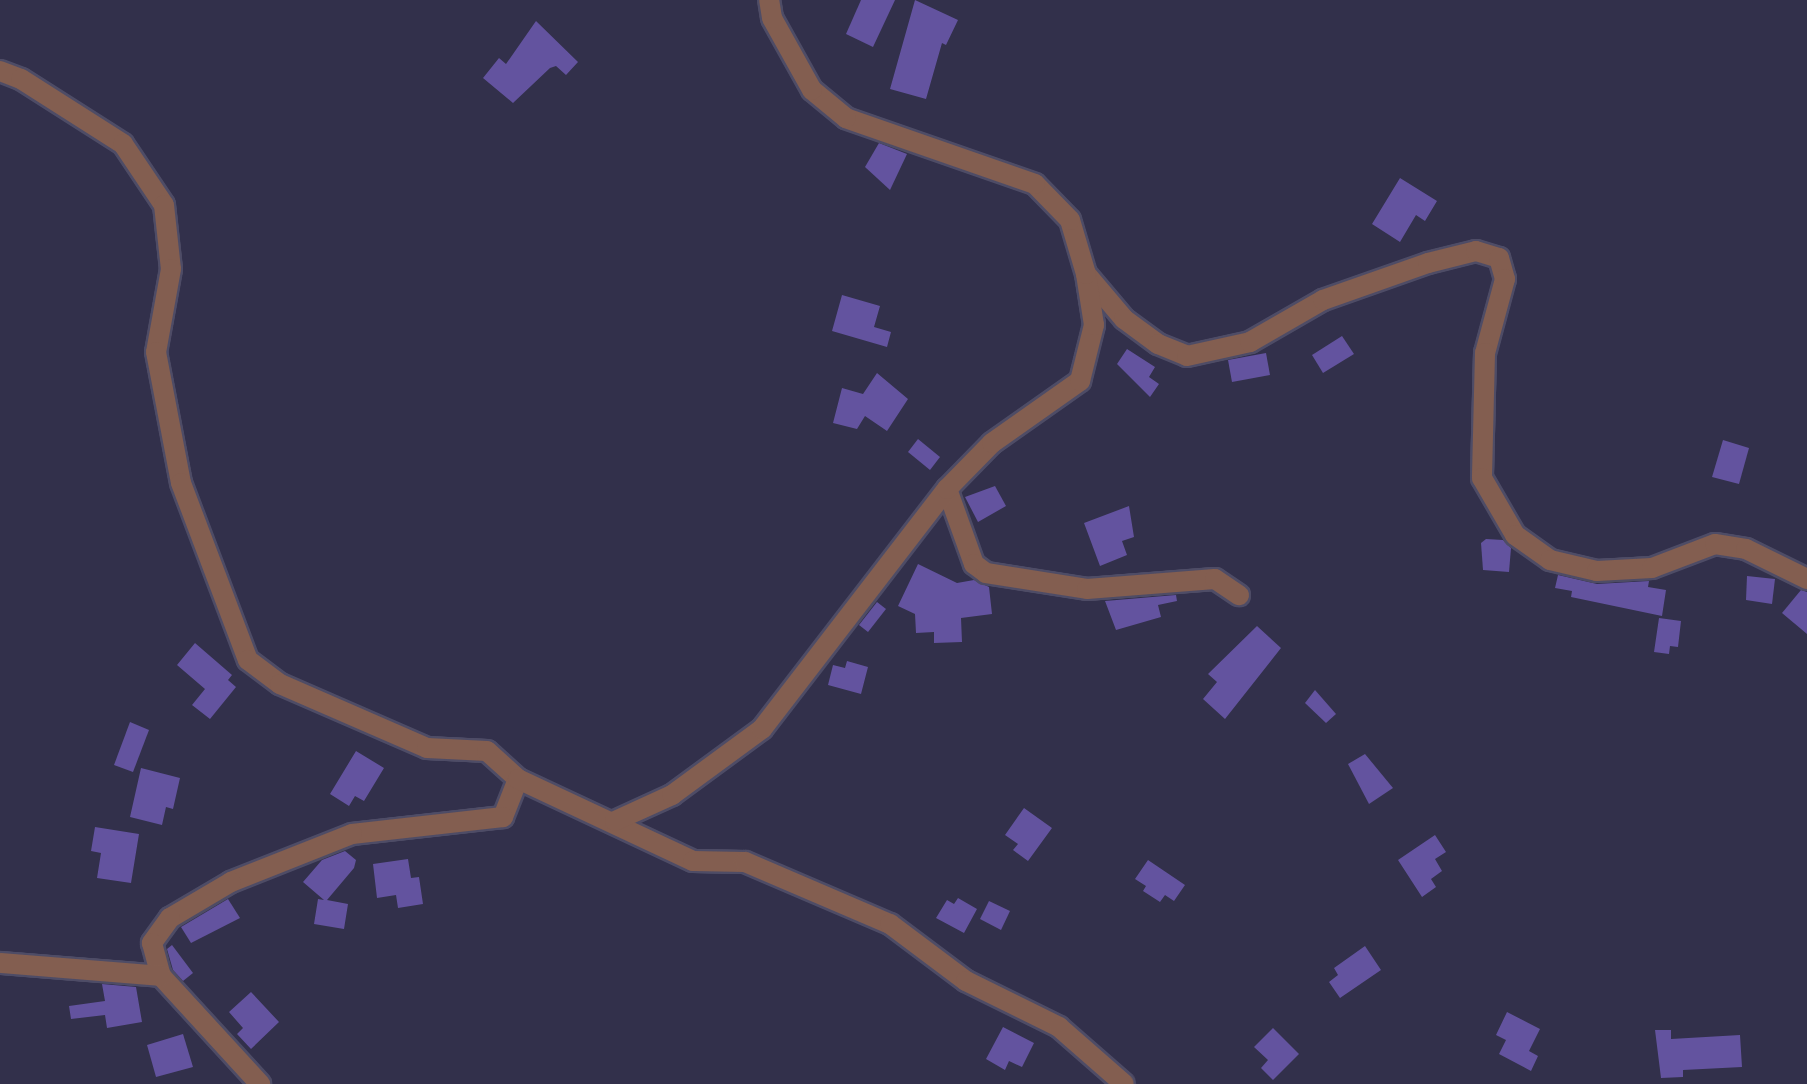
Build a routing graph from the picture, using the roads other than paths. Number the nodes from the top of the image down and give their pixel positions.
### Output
1 (769, 0) edge
2 (0, 71) edge
3 (1086, 274) junction
4 (947, 489) junction
5 (1807, 579) edge
6 (1239, 595) dead end
7 (518, 779) junction
8 (615, 821) junction
9 (0, 963) edge
10 (161, 976) junction
11 (260, 1084) edge
12 (1124, 1084) edge

1 - 3 street
2 - 7 street
3 - 4 street
3 - 5 street
4 - 6 street
4 - 8 street
7 - 8 street
7 - 10 street
8 - 12 street
9 - 10 street
10 - 11 street

